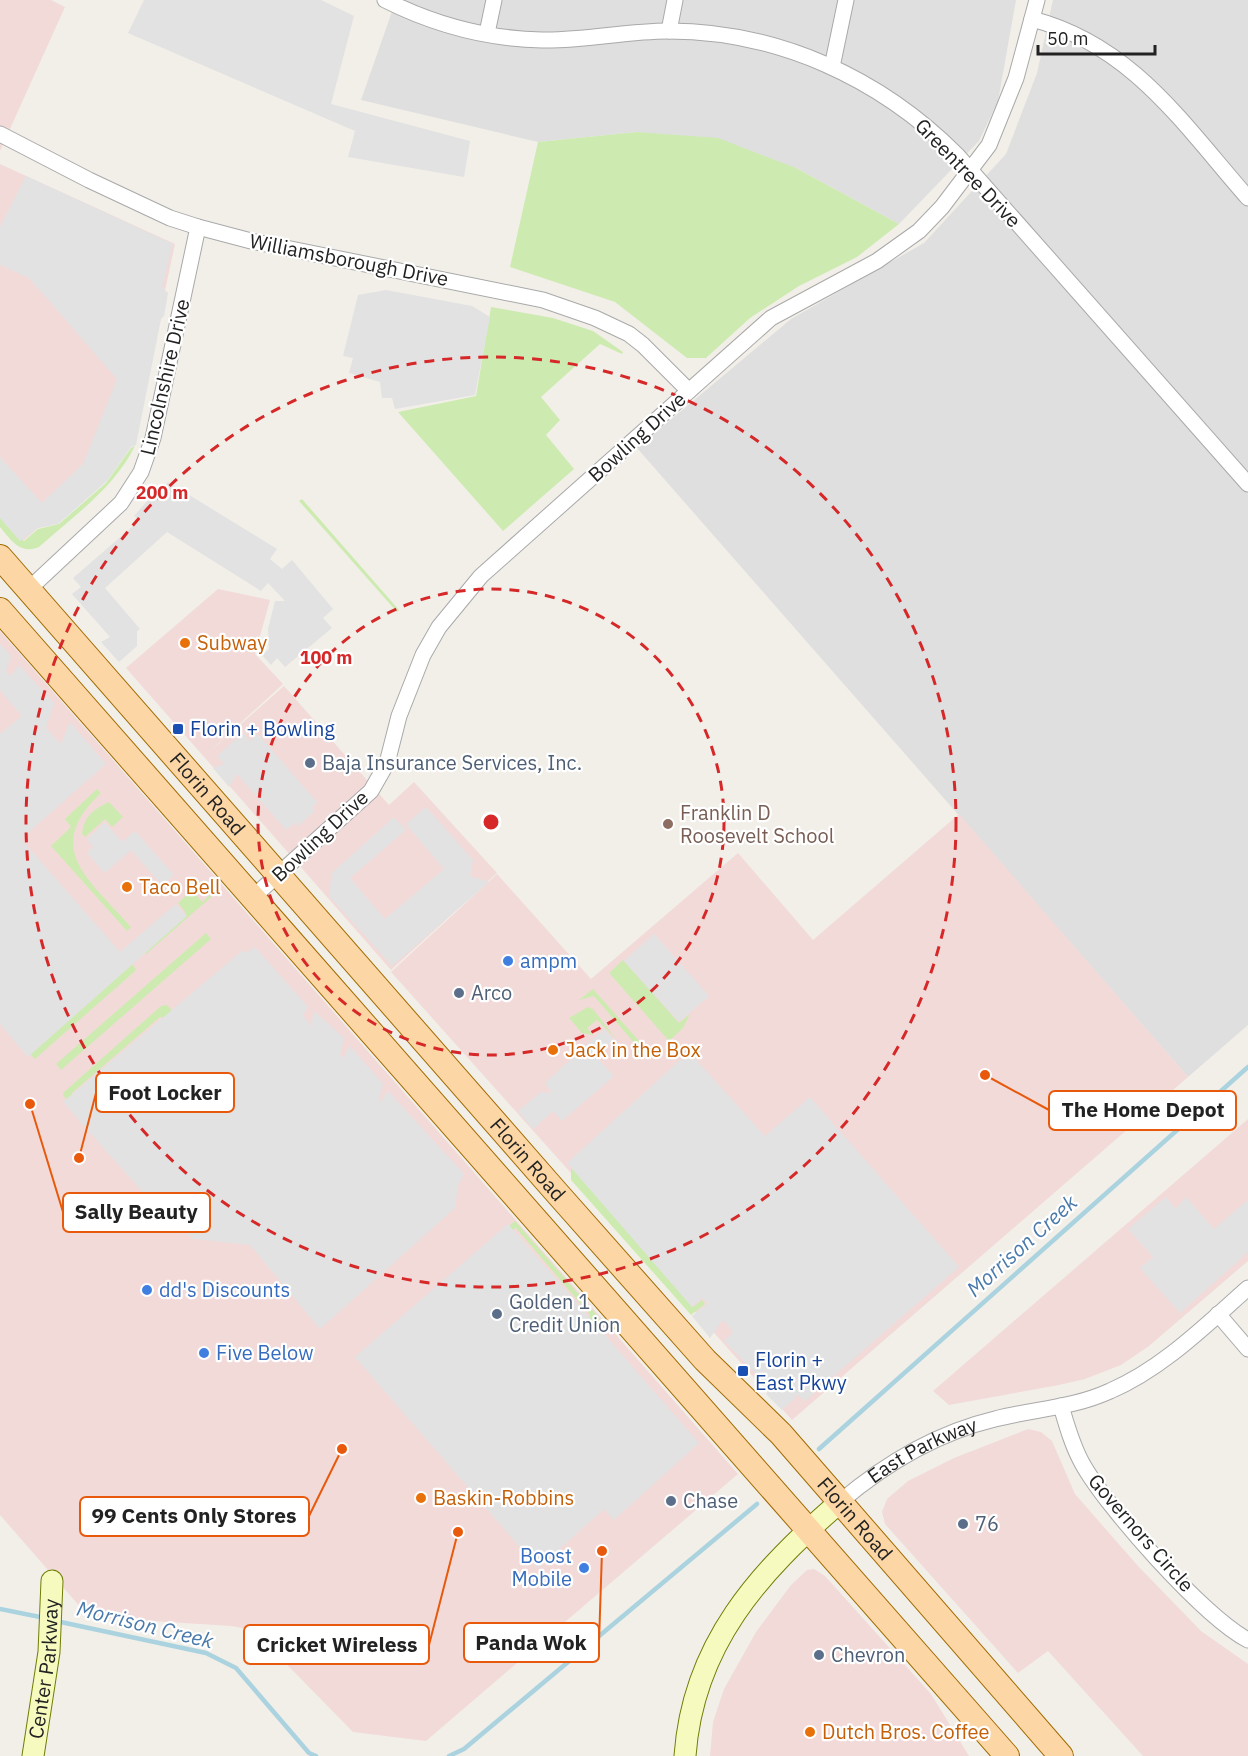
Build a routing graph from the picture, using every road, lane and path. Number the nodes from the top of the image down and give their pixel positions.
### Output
1 (384, 0) edge
2 (494, 0) edge
3 (675, 0) edge
4 (846, 0) edge
5 (1037, 0) edge
6 (1032, 19) junction
7 (669, 31) junction
8 (487, 33) junction
9 (832, 68) junction
10 (0, 134) edge
11 (971, 171) junction
12 (1248, 198) edge
13 (198, 227) junction
14 (689, 391) junction
15 (1248, 484) edge
16 (0, 556) edge
17 (29, 589) junction
18 (0, 610) edge
19 (280, 874) junction
20 (251, 899) junction
21 (1248, 1288) edge
22 (1218, 1314) junction
23 (1248, 1349) edge
24 (1061, 1406) junction
25 (840, 1502) junction
26 (809, 1528) junction
27 (52, 1581) dead end
28 (1248, 1640) edge
29 (33, 1756) edge
30 (685, 1756) edge
31 (1007, 1756) edge
32 (1061, 1756) edge

1 - 8 street, Greentree Drive
2 - 8 street
3 - 7 street
4 - 9 street
5 - 6 street, Bowling Drive
6 - 11 street, Bowling Drive
6 - 12 street
7 - 8 street, Greentree Drive
7 - 9 street, Greentree Drive
9 - 11 street, Greentree Drive
10 - 13 street, Williamsborough Drive
11 - 14 street, Bowling Drive
11 - 15 street, Greentree Drive
13 - 14 street, Williamsborough Drive
13 - 17 street, Lincolnshire Drive
14 - 19 street, Bowling Drive
16 - 17 main road, Florin Road
17 - 19 main road, Florin Road
18 - 20 main road, Florin Road
19 - 20 street, Bowling Drive
19 - 25 main road, Florin Road
20 - 26 main road, Florin Road
21 - 22 street, East Parkway
22 - 23 street
22 - 24 street, East Parkway
24 - 25 street, East Parkway
24 - 28 street, Governors Circle
25 - 26 street, East Parkway
25 - 32 main road, Florin Road
26 - 30 street, East Parkway
26 - 31 main road, Florin Road
27 - 29 street, Center Parkway

